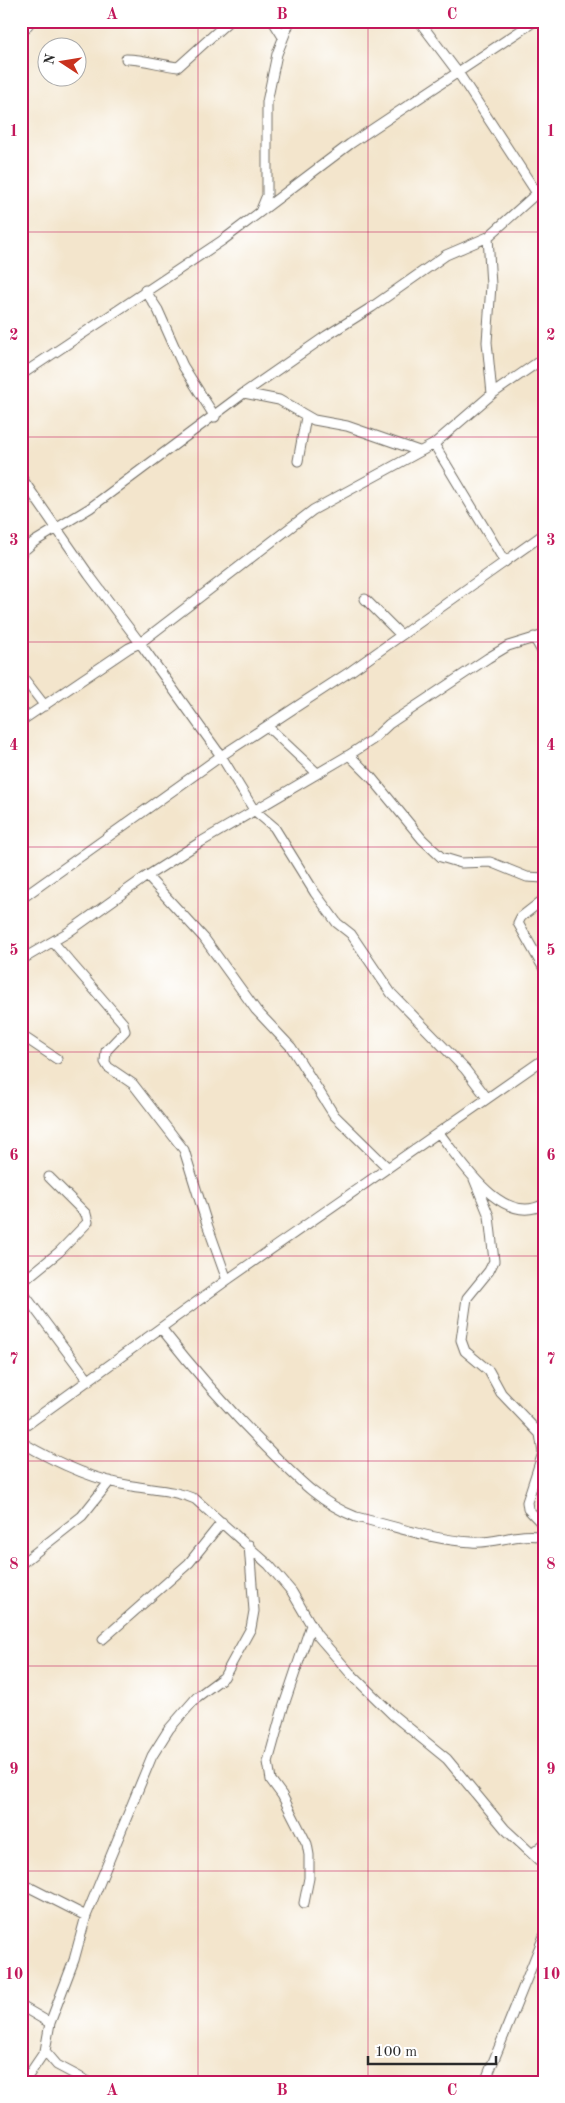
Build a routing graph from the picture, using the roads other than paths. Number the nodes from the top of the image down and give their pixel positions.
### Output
1 (31, 21) edge
2 (229, 21) edge
3 (273, 21) edge
4 (290, 21) edge
5 (419, 21) edge
6 (535, 21) edge
7 (21, 34) edge
8 (283, 37) junction
9 (126, 59) dead end
10 (459, 74) junction
11 (540, 192) edge
12 (544, 204) edge
13 (260, 212) junction
14 (488, 237) junction
15 (145, 290) junction
16 (544, 358) edge
17 (21, 375) edge
18 (244, 393) junction
19 (492, 394) junction
20 (215, 417) junction
21 (306, 417) junction
22 (434, 444) junction
23 (419, 451) junction
24 (298, 460) dead end
25 (21, 477) edge
26 (59, 528) junction
27 (544, 534) edge
28 (21, 553) edge
29 (505, 562) junction
30 (365, 599) dead end
31 (401, 635) junction
32 (544, 635) edge
33 (534, 637) junction
34 (140, 643) junction
35 (544, 655) edge
36 (21, 675) edge
37 (44, 706) junction
38 (21, 722) edge
39 (267, 726) junction
40 (349, 755) junction
41 (221, 756) junction
42 (317, 772) junction
43 (254, 810) junction
44 (147, 876) junction
45 (544, 878) edge
46 (21, 899) edge
47 (544, 899) edge
48 (52, 942) junction
49 (21, 960) edge
50 (544, 969) edge
51 (21, 1035) edge
52 (57, 1059) dead end
53 (544, 1059) edge
54 (486, 1098) junction
55 (439, 1133) junction
56 (387, 1167) junction
57 (49, 1178) dead end
58 (474, 1179) junction
59 (544, 1204) edge
60 (227, 1280) junction
61 (21, 1283) edge
62 (21, 1290) edge
63 (161, 1328) junction
64 (89, 1381) junction
65 (21, 1429) edge
66 (21, 1442) edge
67 (110, 1481) junction
68 (222, 1522) junction
69 (544, 1526) edge
70 (544, 1537) edge
71 (249, 1545) junction
72 (21, 1564) edge
73 (311, 1625) junction
74 (103, 1639) dead end
75 (544, 1844) edge
76 (532, 1854) junction
77 (544, 1865) edge
78 (21, 1883) edge
79 (304, 1903) dead end
80 (86, 1916) junction
81 (544, 1936) edge
82 (21, 2006) edge
83 (50, 2023) junction
84 (45, 2051) junction
85 (24, 2082) edge
86 (89, 2082) edge
87 (485, 2082) edge

1 - 7 street
2 - 9 street
3 - 8 street
4 - 8 street
5 - 10 street
6 - 10 street
8 - 13 street
10 - 11 street
10 - 13 street
11 - 12 street
11 - 14 street
13 - 15 street
14 - 18 street
14 - 19 street
15 - 17 street
15 - 20 street
16 - 19 street
18 - 20 street
18 - 21 street
19 - 22 street
20 - 26 street
21 - 23 street
21 - 24 street
22 - 23 street
22 - 29 street
23 - 34 street
25 - 26 street
26 - 28 street
26 - 34 street
27 - 29 street
29 - 31 street
30 - 31 street
31 - 39 street
32 - 33 street
33 - 35 street
33 - 40 street
34 - 37 street
34 - 41 street
36 - 37 street
37 - 38 street
39 - 41 street
39 - 42 street
40 - 42 street
40 - 45 street
41 - 43 street
41 - 46 street
42 - 43 street
43 - 44 street
43 - 54 street
44 - 48 street
44 - 56 street
47 - 50 street
48 - 49 street
48 - 60 street
51 - 52 street
53 - 54 street
54 - 55 street
55 - 56 street
55 - 58 street
56 - 60 street
57 - 61 street
58 - 59 street
58 - 69 street
60 - 63 street
62 - 64 street
63 - 64 street
63 - 70 street
64 - 65 street
66 - 67 street
67 - 68 street
67 - 72 street
68 - 71 street
68 - 74 street
71 - 73 street
71 - 80 street
73 - 76 street
73 - 79 street
75 - 76 street
76 - 77 street
78 - 80 street
80 - 83 street
81 - 87 street
82 - 83 street
83 - 84 street
84 - 85 street
84 - 86 street

